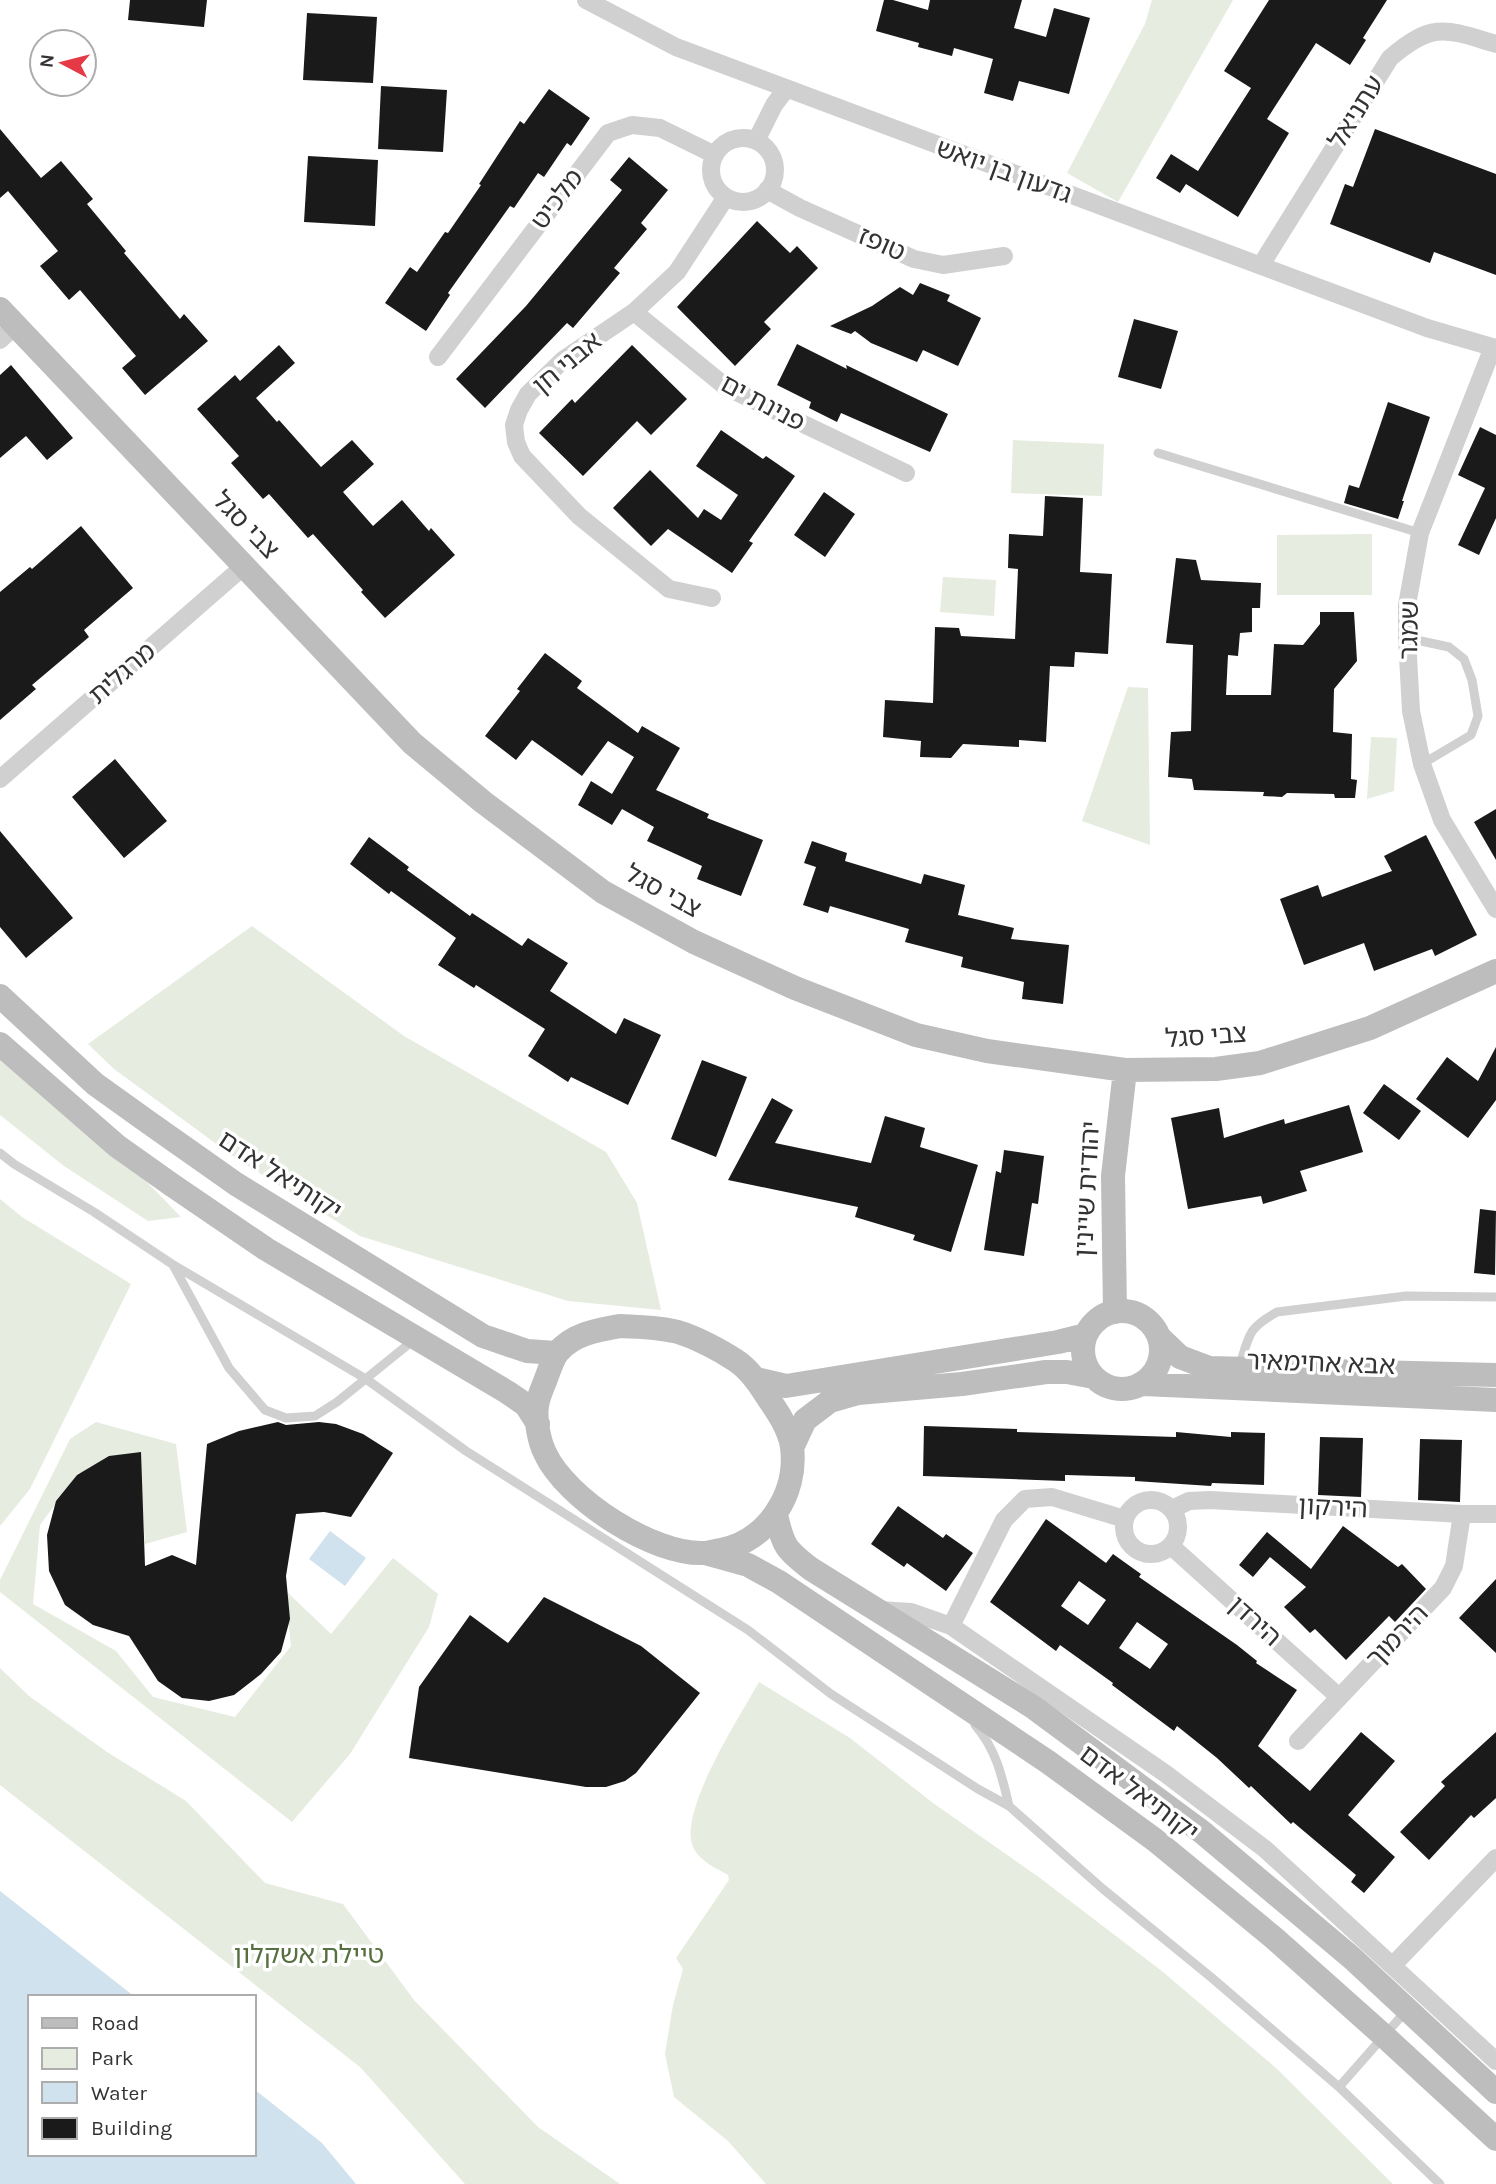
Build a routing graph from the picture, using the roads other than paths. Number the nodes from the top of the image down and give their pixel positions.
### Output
1 (586, 0) edge
2 (1496, 44) edge
3 (786, 89) junction
4 (756, 141) junction
5 (715, 155) junction
6 (767, 190) junction
7 (726, 197) junction
8 (1004, 256) dead end
9 (1261, 265) junction
10 (634, 312) junction
11 (5, 325) edge
12 (1493, 355) edge
13 (438, 357) dead end
14 (1158, 453) dead end
15 (906, 473) dead end
16 (1420, 533) junction
17 (244, 566) junction
18 (712, 598) dead end
19 (1407, 638) junction
20 (1422, 764) junction
21 (0, 779) edge
22 (1496, 909) edge
23 (1496, 971) edge
24 (0, 996) edge
25 (0, 1044) edge
26 (1125, 1070) junction
27 (0, 1153) edge
28 (172, 1264) junction
29 (1496, 1297) edge
30 (1115, 1312) junction
31 (1086, 1335) junction
32 (417, 1337) junction
33 (1159, 1337) junction
34 (556, 1353) junction
35 (1239, 1369) junction
36 (1496, 1375) edge
37 (1094, 1377) junction
38 (366, 1379) junction
39 (756, 1379) junction
40 (1143, 1384) junction
41 (1496, 1400) edge
42 (538, 1424) junction
43 (792, 1448) junction
44 (1172, 1509) junction
45 (1462, 1514) junction
46 (1496, 1514) edge
47 (776, 1515) junction
48 (1125, 1519) junction
49 (1171, 1546) junction
50 (705, 1553) junction
51 (877, 1609) junction
52 (951, 1626) junction
53 (1339, 1697) junction
54 (951, 1698) junction
55 (1298, 1741) dead end
56 (1009, 1806) junction
57 (1496, 1858) edge
58 (1394, 1965) junction
59 (1406, 2010) junction
60 (1384, 2036) junction
61 (1496, 2061) edge
62 (1339, 2087) junction
63 (1496, 2092) edge
64 (1496, 2139) edge
65 (1440, 2184) edge

1 - 3 street, גדעון בן יואש
2 - 9 street, עתניאל
3 - 4 street
3 - 9 street, גדעון בן יואש
4 - 5 street
4 - 6 street
5 - 7 street
5 - 13 street, מלכיט
6 - 7 street
6 - 8 street, טופז
7 - 10 street, אבני חן
9 - 12 street, גדעון בן יואש
10 - 15 street, פנינת ים
10 - 18 street, אבני חן
11 - 17 main road, צבי סגל
12 - 16 street, שמגר
14 - 16 lane
16 - 19 street, שמגר
17 - 21 street, מרגלית
17 - 26 main road, צבי סגל
19 - 20 street, שמגר
19 - 20 lane
20 - 22 street, שמגר
23 - 26 main road, צבי סגל
24 - 34 main road, יקותיאל אדם
25 - 32 main road
26 - 30 main road, יהודית שיינין
27 - 28 lane
28 - 38 lane
28 - 38 lane
29 - 35 lane, אבא אחימאיר
30 - 31 main road
30 - 33 main road
31 - 37 main road
31 - 39 main road
32 - 38 lane
32 - 42 main road
33 - 35 main road, אבא אחימאיר
33 - 40 main road
34 - 39 main road
34 - 42 main road
35 - 36 main road, אבא אחימאיר
37 - 40 main road
37 - 43 main road
38 - 56 lane
39 - 43 main road
40 - 41 main road, אבא אחימאיר
42 - 50 main road
43 - 47 main road
44 - 45 street, הירקון
44 - 48 street
44 - 49 street
45 - 46 street, הירקון
45 - 53 street, הירמוך
47 - 50 main road
47 - 51 main road, יקותיאל אדם
48 - 49 street
48 - 52 street
49 - 53 street, הירדן
50 - 54 main road, יקותיאל אדם
51 - 52 street
51 - 59 main road, יקותיאל אדם
52 - 58 street
53 - 55 street, הירמוך
54 - 56 lane
54 - 60 main road, יקותיאל אדם
56 - 62 lane
57 - 58 street
58 - 61 street
59 - 60 lane
59 - 63 main road, יקותיאל אדם
60 - 62 lane
60 - 64 main road, יקותיאל אדם
62 - 65 lane

